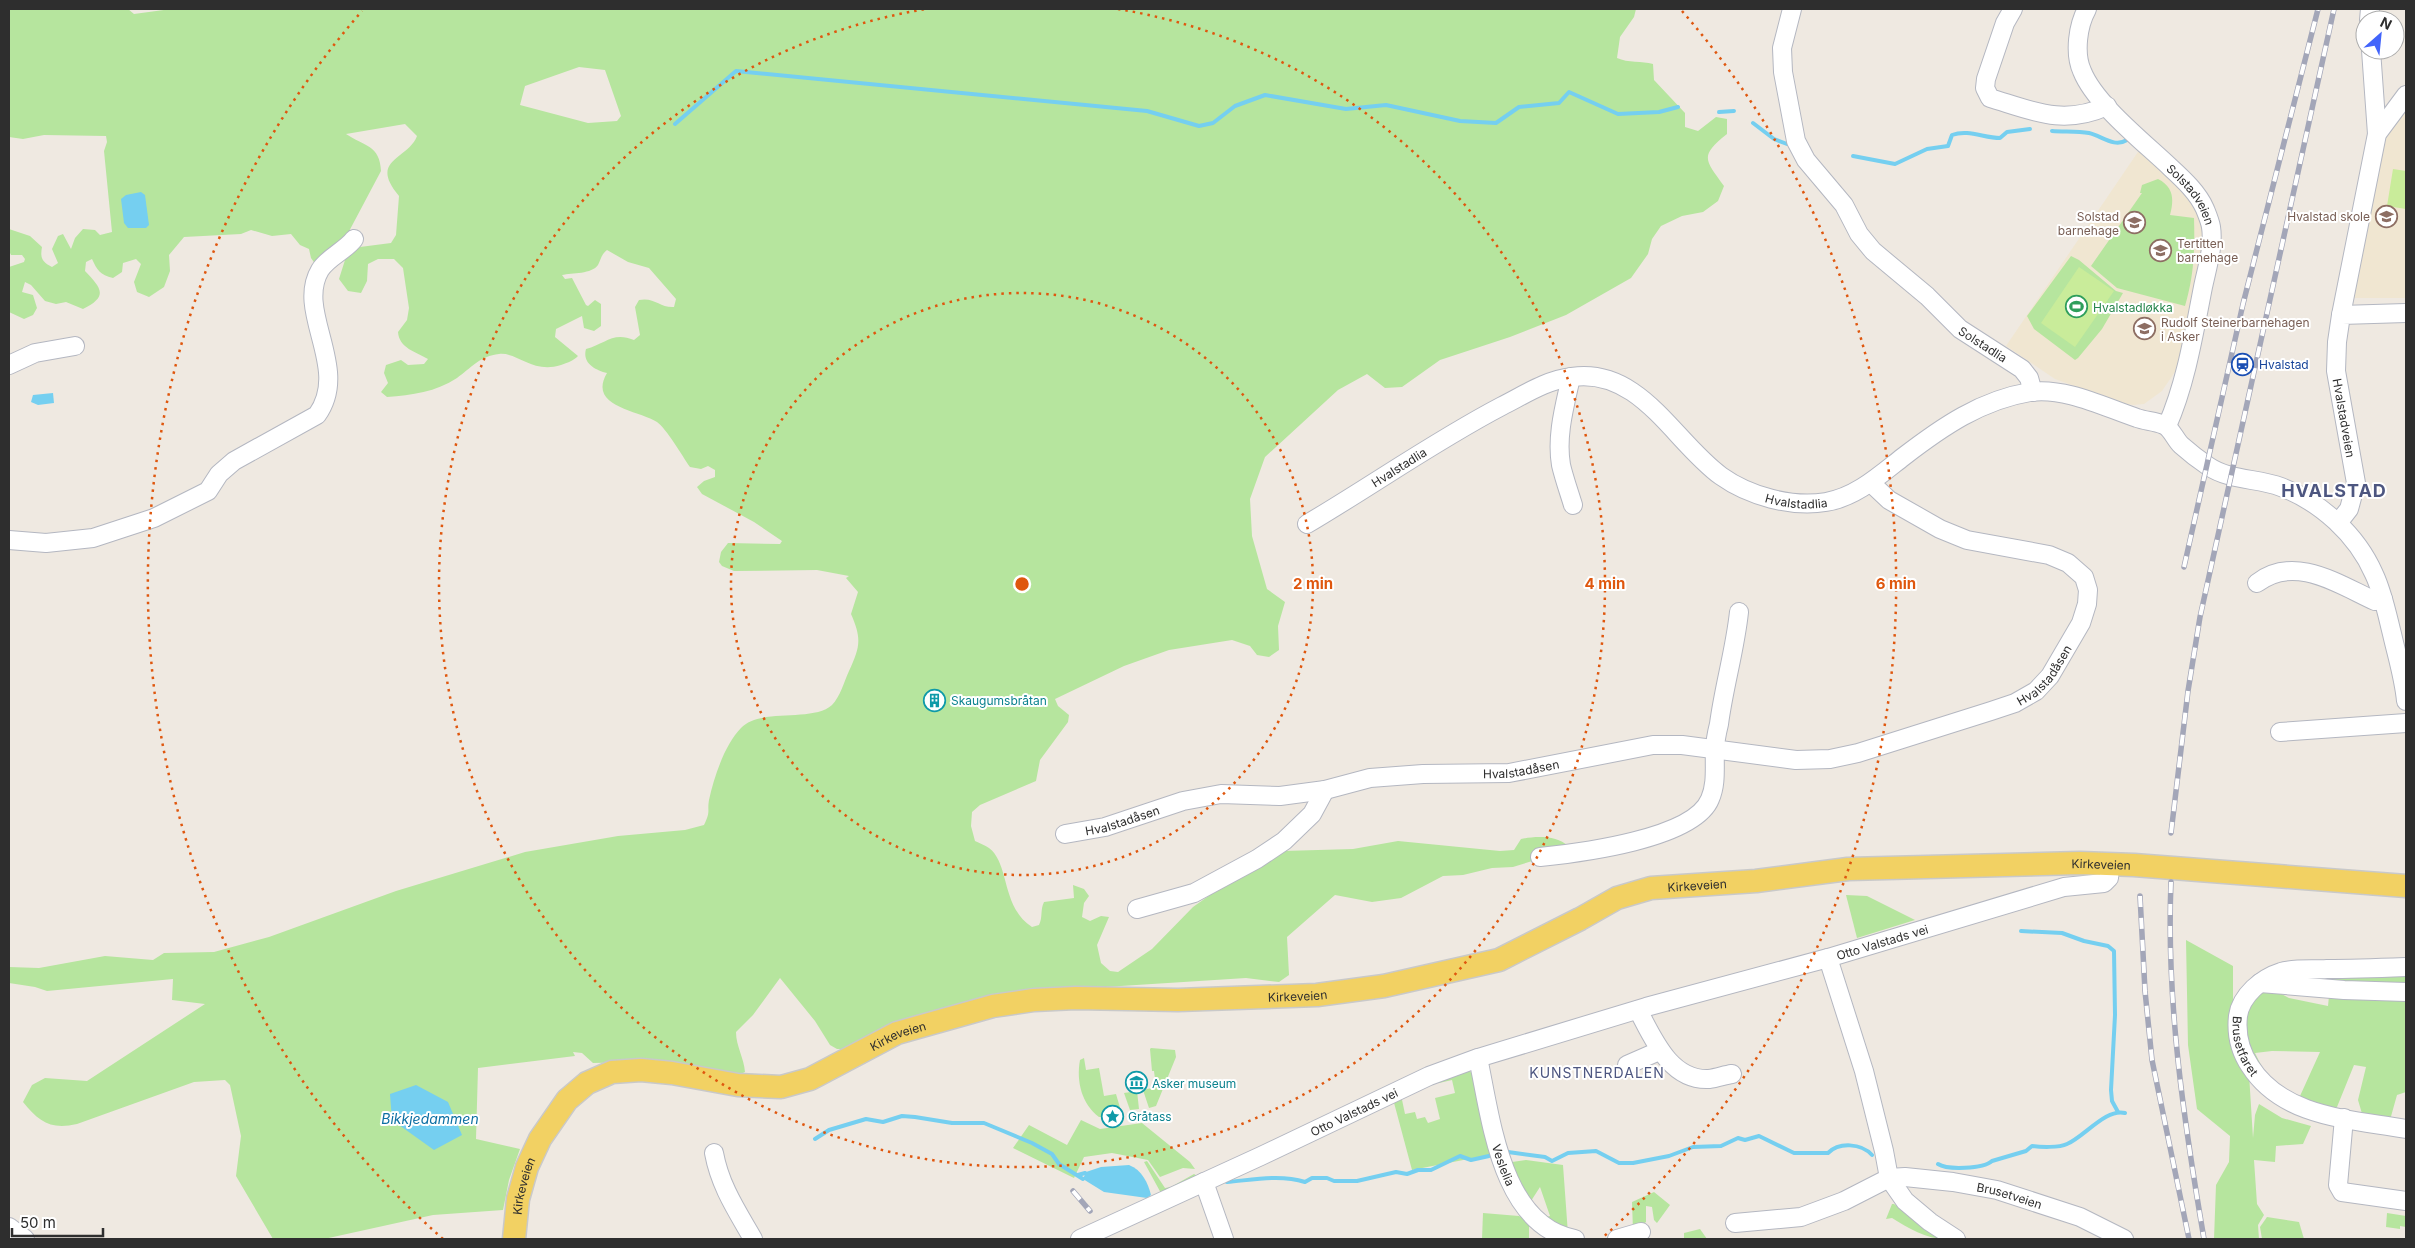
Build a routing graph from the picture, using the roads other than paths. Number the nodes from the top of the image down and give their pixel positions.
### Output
1 (1792, 9) edge
2 (2013, 9) edge
3 (2088, 9) edge
4 (2372, 60) edge
5 (2406, 95) edge
6 (2107, 106) junction
7 (2377, 134) junction
8 (354, 240) dead end
9 (2406, 313) edge
10 (2341, 315) junction
11 (75, 346) dead end
12 (9, 365) edge
13 (1572, 377) junction
14 (2033, 392) junction
15 (2167, 426) junction
16 (1871, 483) junction
17 (1573, 505) dead end
18 (2338, 523) junction
19 (1308, 524) dead end
20 (9, 540) edge
21 (2257, 583) dead end
22 (2383, 599) junction
23 (1739, 612) dead end
24 (2406, 701) edge
25 (2406, 723) edge
26 (2280, 732) dead end
27 (1715, 748) junction
28 (1325, 790) junction
29 (1065, 834) dead end
30 (1540, 857) dead end
31 (2110, 864) junction
32 (2406, 888) edge
33 (1137, 909) dead end
34 (1828, 958) junction
35 (2406, 967) edge
36 (2259, 983) junction
37 (2406, 992) edge
38 (1638, 1010) junction
39 (1659, 1051) junction
40 (1478, 1058) junction
41 (1627, 1064) dead end
42 (1732, 1074) dead end
43 (2344, 1118) junction
44 (2406, 1129) edge
45 (714, 1153) dead end
46 (1889, 1178) junction
47 (1204, 1182) junction
48 (2406, 1202) edge
49 (1736, 1223) dead end
50 (9, 1227) edge
51 (1641, 1232) dead end
52 (25, 1239) edge
53 (514, 1239) edge
54 (753, 1239) edge
55 (1080, 1239) edge
56 (1224, 1239) edge
57 (1575, 1239) edge
58 (1617, 1239) edge
59 (1956, 1239) edge
60 (2124, 1239) edge

1 - 14 street, Solstadlia
2 - 6 street
3 - 6 street, Solstadveien
4 - 7 street
5 - 7 street
6 - 15 street, Solstadveien
7 - 10 street, Hvalstadveien
8 - 20 street
9 - 10 street
10 - 18 street, Hvalstadveien
11 - 12 street
13 - 16 street, Hvalstadlia
13 - 17 street
13 - 19 street, Hvalstadlia
14 - 15 street
14 - 16 street, Hvalstadlia
15 - 18 street
16 - 27 street, Hvalstadåsen
18 - 22 street
21 - 22 street
22 - 24 street
23 - 27 street
25 - 26 street
27 - 28 street, Hvalstadåsen
27 - 30 street
28 - 29 street, Hvalstadåsen
28 - 33 street
31 - 32 main road, Kirkeveien
31 - 34 street, Otto Valstads vei
31 - 53 main road, Kirkeveien
34 - 38 street, Otto Valstads vei
34 - 46 street
35 - 36 street, Brusetfaret
36 - 37 street
36 - 43 street, Brusetfaret
38 - 39 street
38 - 40 street, Otto Valstads vei
39 - 41 street
39 - 42 street
40 - 47 street, Otto Valstads vei
40 - 57 street, Veslelia
43 - 44 street, Brusetfaret
43 - 48 street
45 - 54 street
46 - 49 street
46 - 59 street
46 - 60 street, Brusetveien
47 - 55 street, Otto Valstads vei
47 - 56 street
50 - 52 street
51 - 58 street

